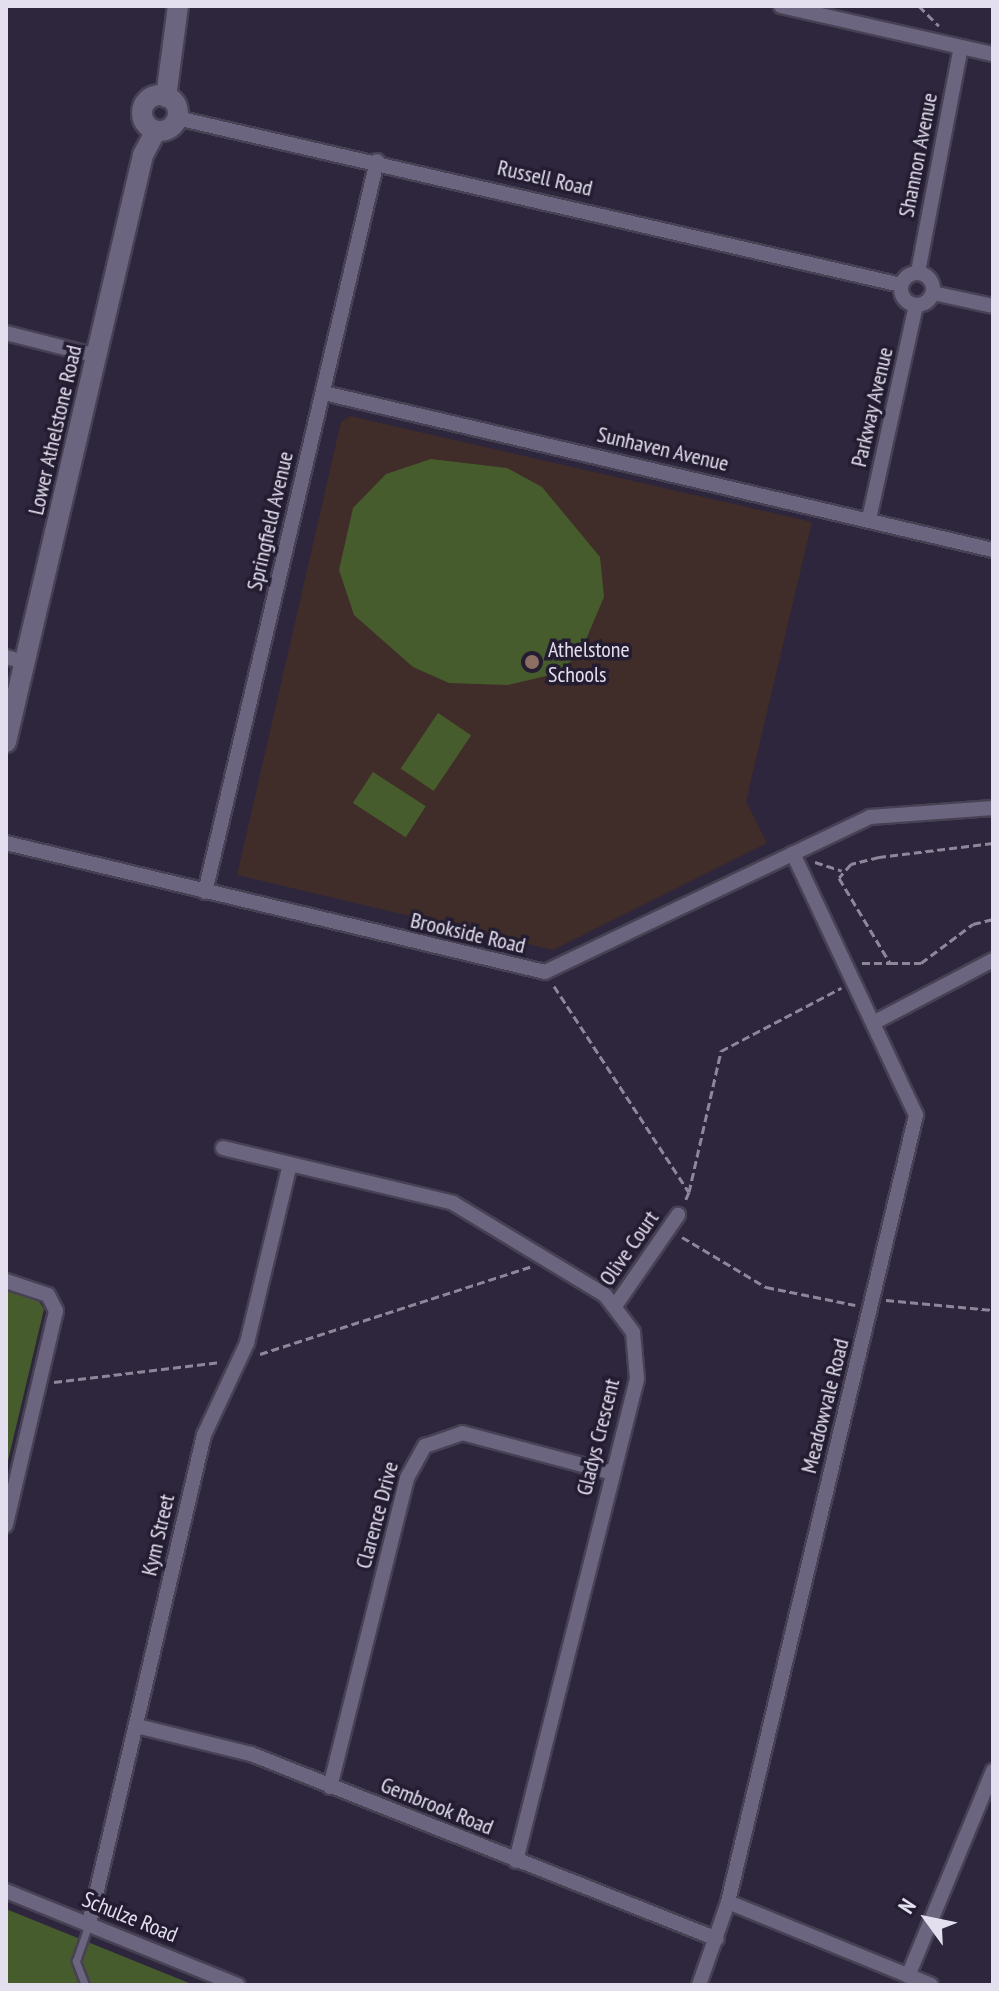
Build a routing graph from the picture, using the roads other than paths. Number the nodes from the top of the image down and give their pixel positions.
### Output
1 (178, 6) edge
2 (781, 6) edge
3 (814, 10) edge
4 (961, 47) junction
5 (993, 54) edge
6 (166, 97) junction
7 (177, 118) junction
8 (156, 131) junction
9 (377, 161) junction
10 (918, 272) junction
11 (901, 285) junction
12 (933, 293) junction
13 (916, 305) junction
14 (993, 306) edge
15 (6, 333) edge
16 (97, 356) junction
17 (324, 393) junction
18 (869, 519) junction
19 (993, 550) edge
20 (15, 659) edge
21 (6, 742) edge
22 (993, 808) edge
23 (6, 843) edge
24 (793, 854) junction
25 (205, 892) junction
26 (993, 960) edge
27 (875, 1022) junction
28 (223, 1148) dead end
29 (290, 1164) junction
30 (678, 1215) road end
31 (6, 1281) edge
32 (615, 1306) junction
33 (612, 1473) junction
34 (6, 1525) edge
35 (137, 1726) junction
36 (993, 1771) edge
37 (330, 1787) junction
38 (516, 1861) junction
39 (6, 1891) edge
40 (728, 1902) junction
41 (89, 1924) junction
42 (717, 1939) junction
43 (908, 1976) junction
44 (85, 1985) edge
45 (238, 1985) edge
46 (699, 1985) edge
47 (931, 1985) edge

1 - 6 street
2 - 3 street
3 - 4 street
4 - 5 street
4 - 10 street, Shannon Avenue
6 - 7 street
6 - 8 street
7 - 8 street
7 - 9 street, Russell Road
8 - 16 street, Lower Athelstone Road
9 - 11 street, Russell Road
9 - 17 street, Springfield Avenue
10 - 11 street
10 - 12 street
11 - 13 street
12 - 13 street
12 - 14 street
13 - 18 street, Parkway Avenue
15 - 16 street
16 - 20 street, Lower Athelstone Road
17 - 18 street, Sunhaven Avenue
17 - 25 street, Springfield Avenue
18 - 19 street, Sunhaven Avenue
20 - 21 street, Lower Athelstone Road
22 - 24 street, Brookside Road
23 - 25 street, Brookside Road
24 - 25 street, Brookside Road
24 - 27 street, Meadowvale Road
26 - 27 street
27 - 40 street, Meadowvale Road
28 - 29 street
29 - 32 street
29 - 35 street, Kym Street
30 - 32 street, Olive Court
31 - 34 street
32 - 33 street, Gladys Crescent
33 - 37 street, Clarence Drive
33 - 38 street, Gladys Crescent
35 - 37 street, Gembrook Road
35 - 41 street, Kym Street
36 - 43 street
37 - 38 street, Gembrook Road
38 - 42 street, Gembrook Road
39 - 41 street, Schulze Road
40 - 42 street, Meadowvale Road
40 - 43 street
41 - 44 lane
41 - 45 street, Schulze Road
42 - 46 street, Meadowvale Road
43 - 47 street

